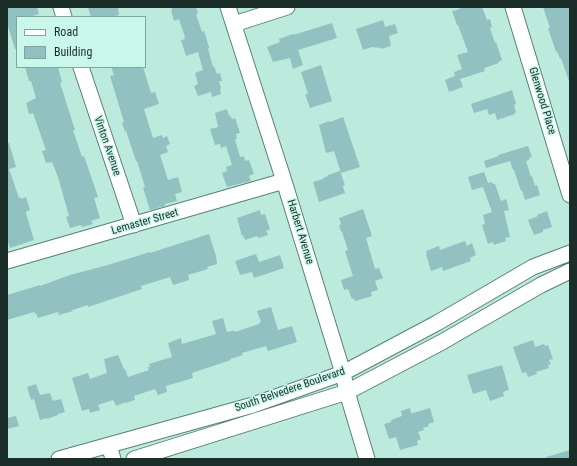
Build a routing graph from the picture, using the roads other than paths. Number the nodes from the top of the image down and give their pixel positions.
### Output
1 (228, 7) edge
2 (287, 7) edge
3 (513, 7) edge
4 (234, 24) junction
5 (81, 68) edge
6 (284, 182) junction
7 (570, 195) edge
8 (134, 225) junction
9 (570, 253) edge
10 (7, 261) edge
11 (570, 271) edge
12 (343, 373) junction
13 (346, 392) junction
14 (111, 452) edge
15 (59, 459) edge
16 (134, 459) edge
17 (367, 459) edge

1 - 4 street, Harbert Avenue
2 - 4 street
3 - 7 street, Glenwood Place
4 - 6 street, Harbert Avenue
5 - 8 street, Vinton Avenue
6 - 8 street, Lemaster Street
6 - 12 street, Harbert Avenue
8 - 10 street, Lemaster Street
9 - 12 street, South Belvedere Boulevard
11 - 13 street, South Belvedere Boulevard
12 - 13 street, Harbert Avenue
12 - 14 street, South Belvedere Boulevard
13 - 16 street, South Belvedere Boulevard
13 - 17 street, Harbert Avenue
14 - 15 street, South Belvedere Boulevard

